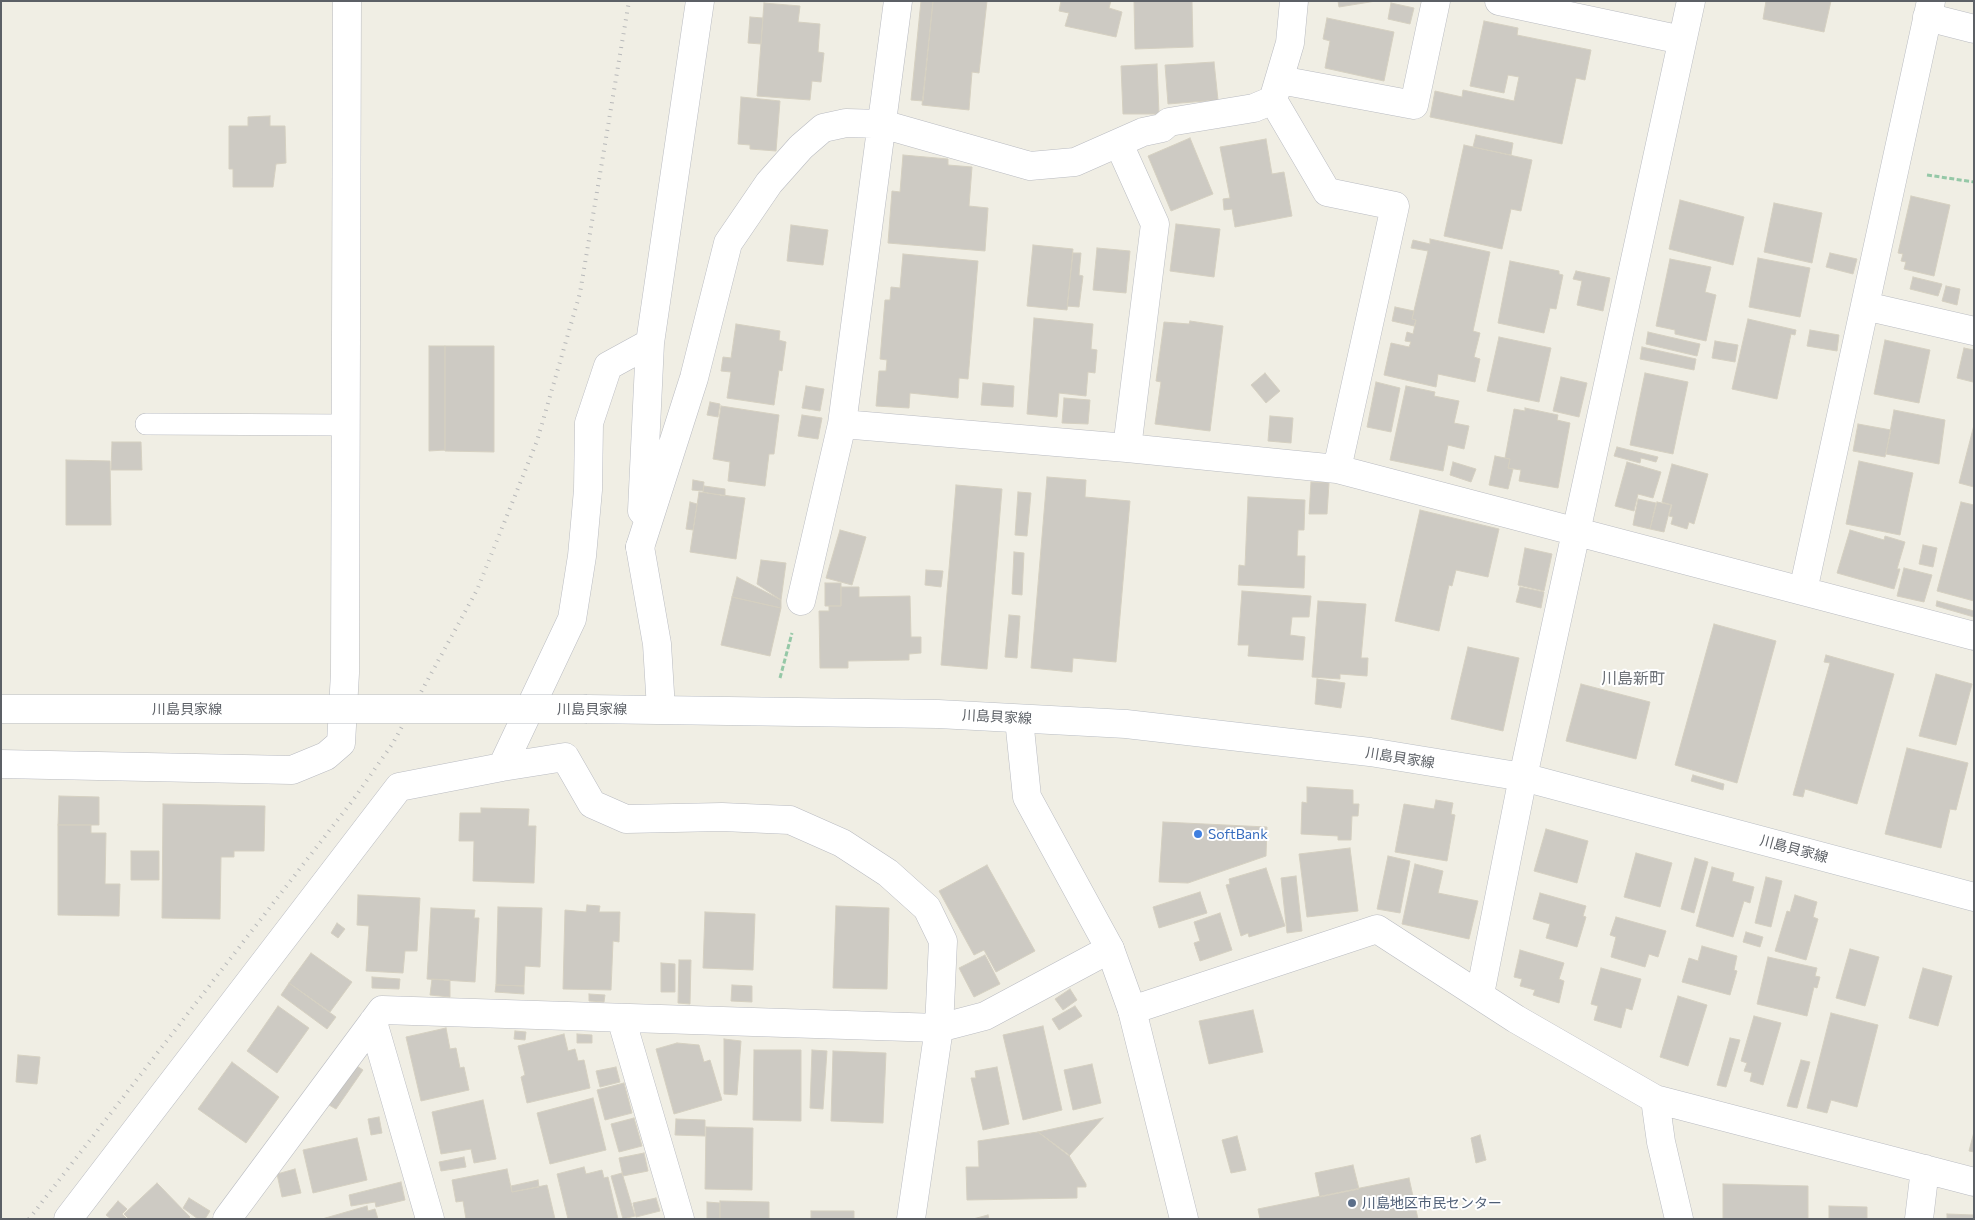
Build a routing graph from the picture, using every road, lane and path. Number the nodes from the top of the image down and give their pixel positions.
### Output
1 (347, 1) edge
2 (700, 1) edge
3 (898, 1) edge
4 (1294, 1) edge
5 (1436, 1) edge
6 (1498, 1) edge
7 (1691, 1) edge
8 (1929, 9) edge
9 (1974, 29) edge
10 (1682, 40) junction
11 (1276, 90) junction
12 (882, 124) junction
13 (1119, 144) junction
14 (1894, 170) junction
15 (1974, 182) edge
16 (1865, 306) junction
17 (1974, 332) edge
18 (650, 343) junction
19 (146, 424) dead end
20 (842, 424) junction
21 (346, 425) junction
22 (1126, 448) junction
23 (1337, 469) junction
24 (1576, 530) junction
25 (640, 547) junction
26 (1803, 590) junction
27 (801, 601) joint
28 (1974, 636) edge
29 (779, 682) dead end
30 (1, 709) edge
31 (661, 709) junction
32 (1019, 719) junction
33 (1, 764) edge
34 (502, 766) junction
35 (1523, 778) junction
36 (1974, 897) edge
37 (1110, 949) junction
38 (1480, 994) junction
39 (1132, 1010) junction
40 (621, 1018) junction
41 (373, 1022) junction
42 (939, 1028) junction
43 (1655, 1099) junction
44 (1925, 1169) junction
45 (1974, 1182) edge
46 (68, 1219) edge
47 (227, 1219) edge
48 (430, 1219) edge
49 (680, 1219) edge
50 (912, 1219) edge
51 (1184, 1219) edge
52 (1679, 1219) edge
53 (1919, 1219) edge

1 - 21 street
2 - 18 street
3 - 12 street
4 - 11 street
5 - 11 street
6 - 10 street
7 - 10 street
8 - 9 street
8 - 14 street
10 - 24 street
11 - 13 street
11 - 23 street
12 - 13 street
12 - 20 street
12 - 25 street
13 - 22 street
14 - 15 path
14 - 16 street
16 - 17 street
16 - 26 street
18 - 25 street
18 - 34 street
19 - 21 lane
20 - 22 street
20 - 27 street
21 - 33 street
22 - 23 street
23 - 24 street
24 - 26 street
24 - 35 street
25 - 31 street
26 - 28 street
27 - 29 path
30 - 31 street, 川島貝家線, bridge
31 - 32 street, 川島貝家線
32 - 35 street, 川島貝家線
32 - 37 street
34 - 42 street
34 - 46 street
35 - 36 street, 川島貝家線
35 - 38 street
37 - 39 street
37 - 42 street
38 - 39 street
38 - 43 street
39 - 51 street
40 - 41 street
40 - 42 street
40 - 49 street
41 - 47 street
41 - 48 street
42 - 50 street
43 - 44 street
43 - 52 street
44 - 45 street
44 - 53 street

